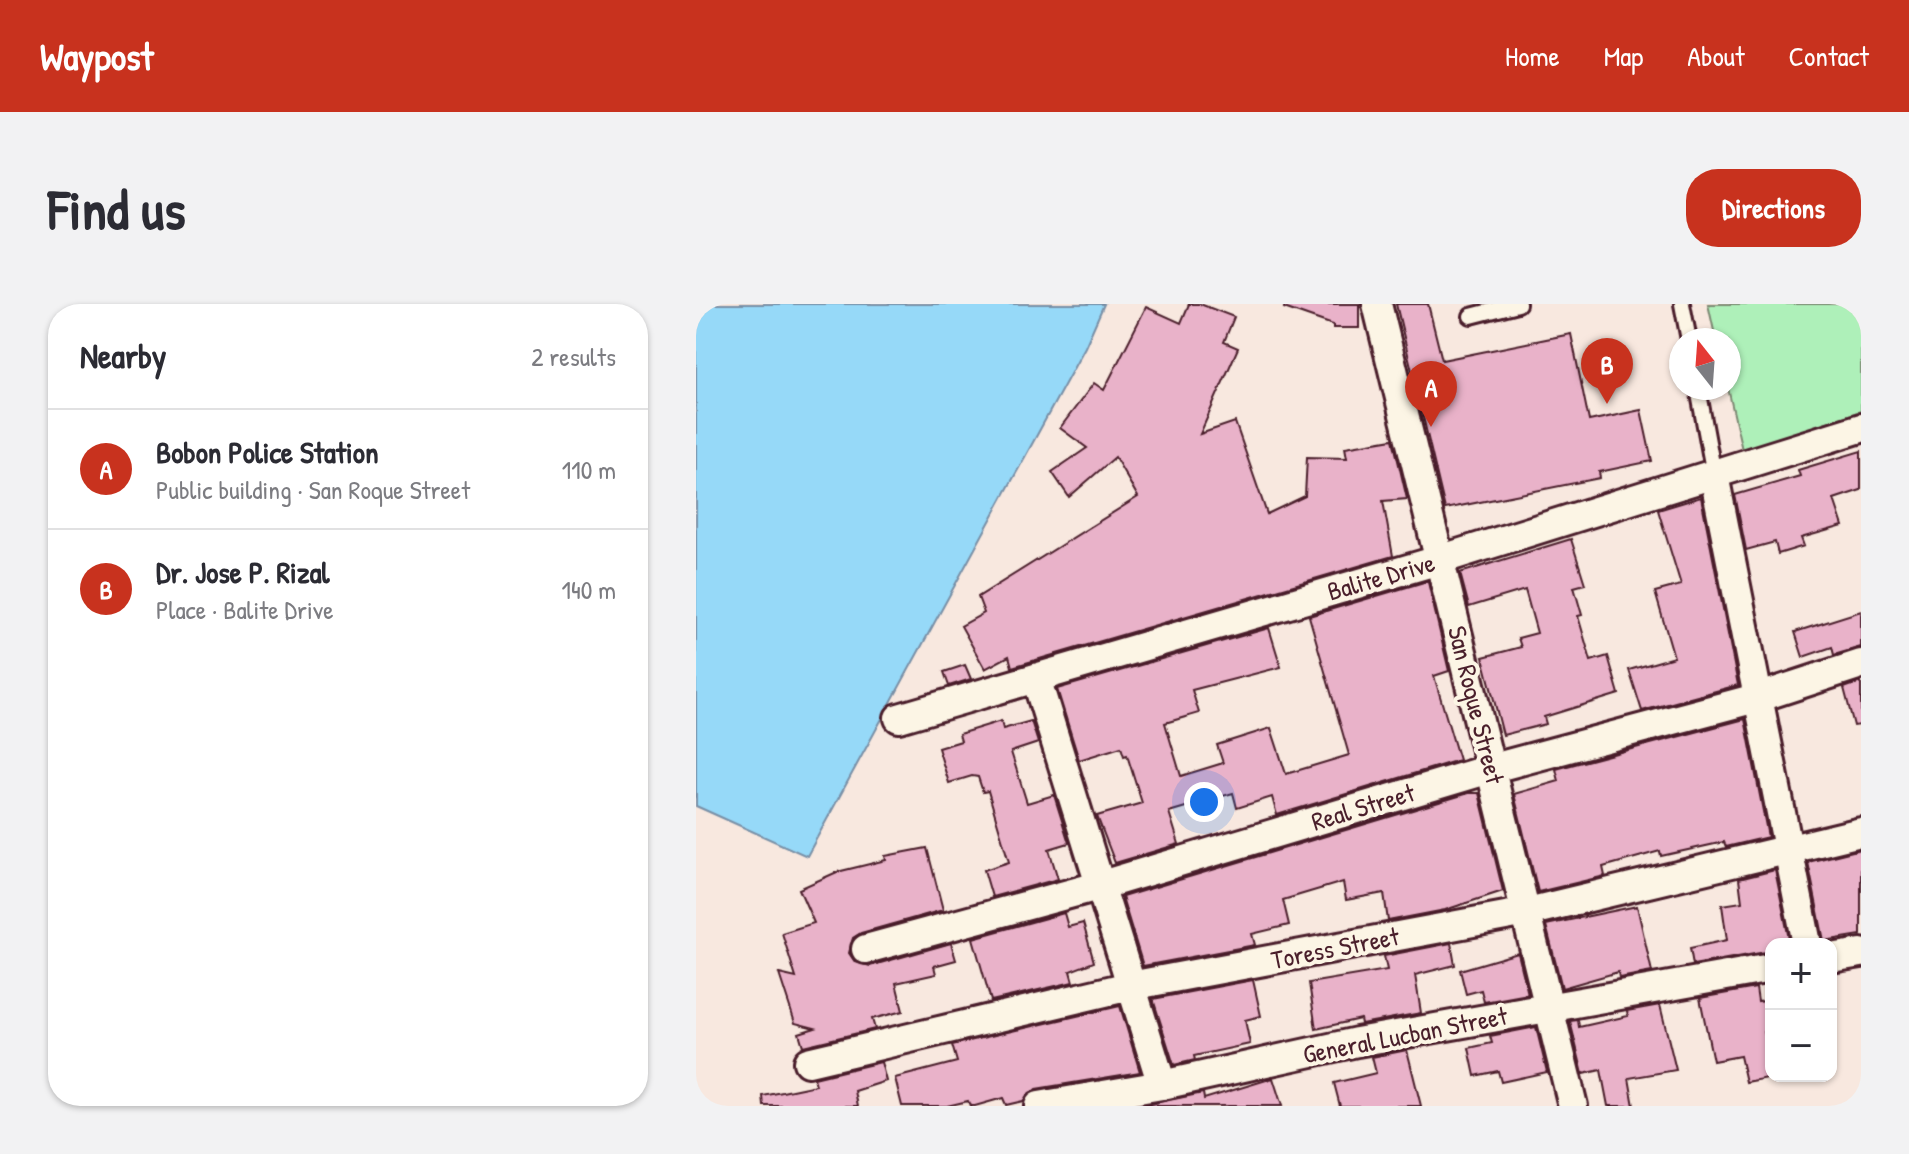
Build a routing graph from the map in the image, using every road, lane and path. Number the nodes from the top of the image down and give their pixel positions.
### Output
1 (1377, 304) edge
2 (1518, 304) edge
3 (1682, 304) edge
4 (1471, 316) dead end
5 (1687, 328) edge
6 (1700, 400) edge
7 (1861, 428) edge
8 (1714, 475) junction
9 (1439, 560) junction
10 (1861, 664) edge
11 (1036, 678) junction
12 (1760, 697) junction
13 (899, 718) dead end
14 (1493, 768) junction
15 (1861, 832) edge
16 (1791, 849) junction
17 (1102, 885) junction
18 (1527, 912) junction
19 (1806, 938) edge
20 (866, 949) dead end
21 (1861, 953) edge
22 (1837, 957) edge
23 (1765, 969) edge
24 (1130, 986) junction
25 (1550, 1008) junction
26 (808, 1062) dead end
27 (1162, 1085) junction
28 (1039, 1106) edge
29 (1573, 1106) edge

1 - 9 street, San Roque Street
2 - 4 lane
3 - 5 lane
6 - 8 lane
7 - 8 street, Balite Drive
8 - 9 street, Balite Drive
8 - 12 street
9 - 11 street, Balite Drive
9 - 14 street, San Roque Street
10 - 12 street, Real Street
11 - 13 street, Balite Drive
11 - 17 street
12 - 14 street, Real Street
12 - 16 street
14 - 17 street, Real Street
14 - 18 street, San Roque Street
15 - 16 street, Toress Street
16 - 18 street, Toress Street
16 - 19 street
17 - 20 street, Real Street
17 - 24 street
18 - 24 street, Toress Street
18 - 25 street, San Roque Street
21 - 22 street
23 - 25 street, General Lucban Street
24 - 26 street, Toress Street
24 - 27 street
25 - 27 street, General Lucban Street
25 - 29 street, San Roque Street
27 - 28 street, General Lucban Street

